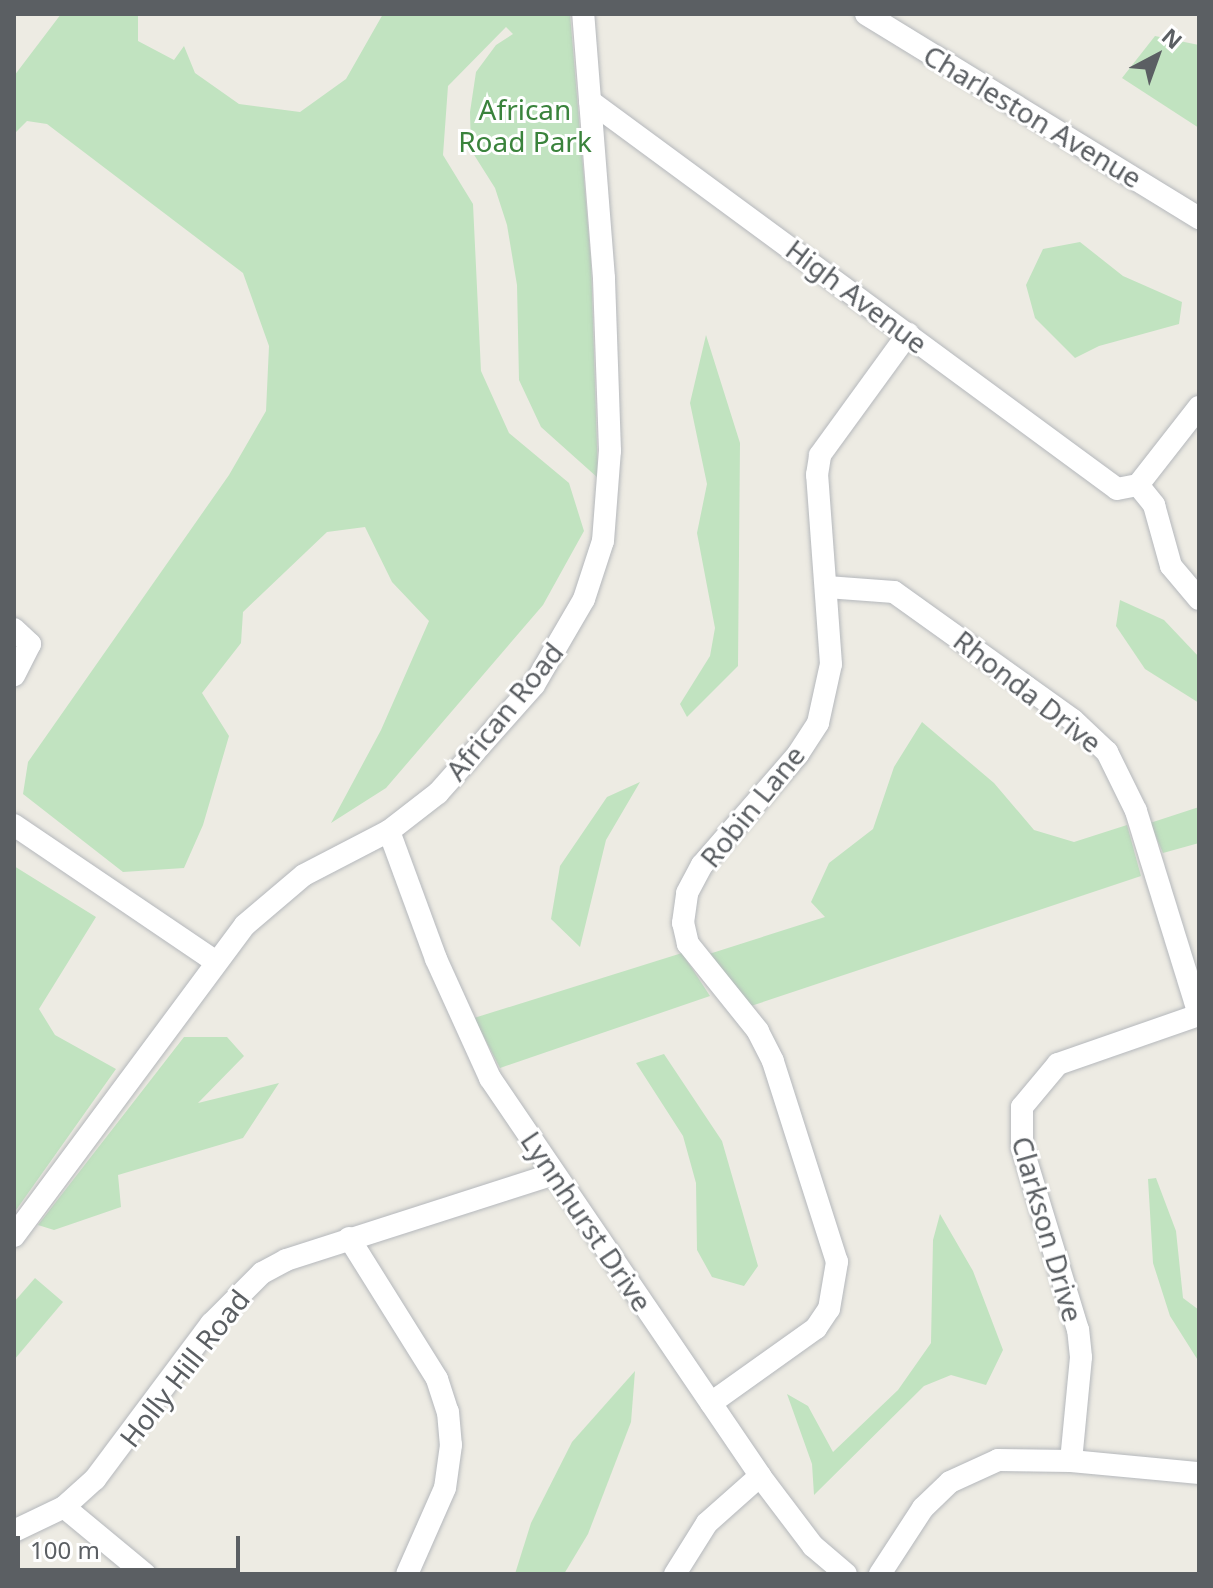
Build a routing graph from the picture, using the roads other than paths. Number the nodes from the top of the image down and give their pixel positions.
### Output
1 (583, 14) edge
2 (866, 14) edge
3 (590, 101) junction
4 (1199, 218) edge
5 (908, 334) junction
6 (1199, 407) edge
7 (1131, 488) junction
8 (827, 587) junction
9 (1199, 599) edge
10 (14, 629) edge
11 (14, 675) edge
12 (14, 825) edge
13 (389, 831) junction
14 (216, 962) junction
15 (1199, 1014) edge
16 (554, 1174) junction
17 (14, 1236) edge
18 (349, 1238) junction
19 (711, 1403) junction
20 (1071, 1461) junction
21 (1199, 1473) edge
22 (760, 1476) junction
23 (64, 1507) junction
24 (14, 1531) edge
25 (145, 1574) edge
26 (407, 1574) edge
27 (675, 1574) edge
28 (846, 1574) edge
29 (880, 1574) edge

1 - 3 street, African Road
2 - 4 street, Charleston Avenue
3 - 5 street, High Avenue
3 - 13 street, African Road
5 - 7 street, High Avenue
5 - 8 street, Robin Lane
6 - 7 street
7 - 9 street
8 - 15 street, Rhonda Drive
8 - 19 street, Robin Lane
10 - 11 street
12 - 14 street
13 - 14 street, African Road
13 - 16 street, Lynnhurst Drive
14 - 17 street, African Road
15 - 20 street, Clarkson Drive
16 - 18 street, Holly Hill Road
16 - 19 street, Lynnhurst Drive
18 - 23 street, Holly Hill Road
18 - 26 street
19 - 22 street, Lynnhurst Drive
20 - 21 street
20 - 29 street
22 - 27 street
22 - 28 street, Lynnhurst Drive
23 - 24 street, Holly Hill Road
23 - 25 street

